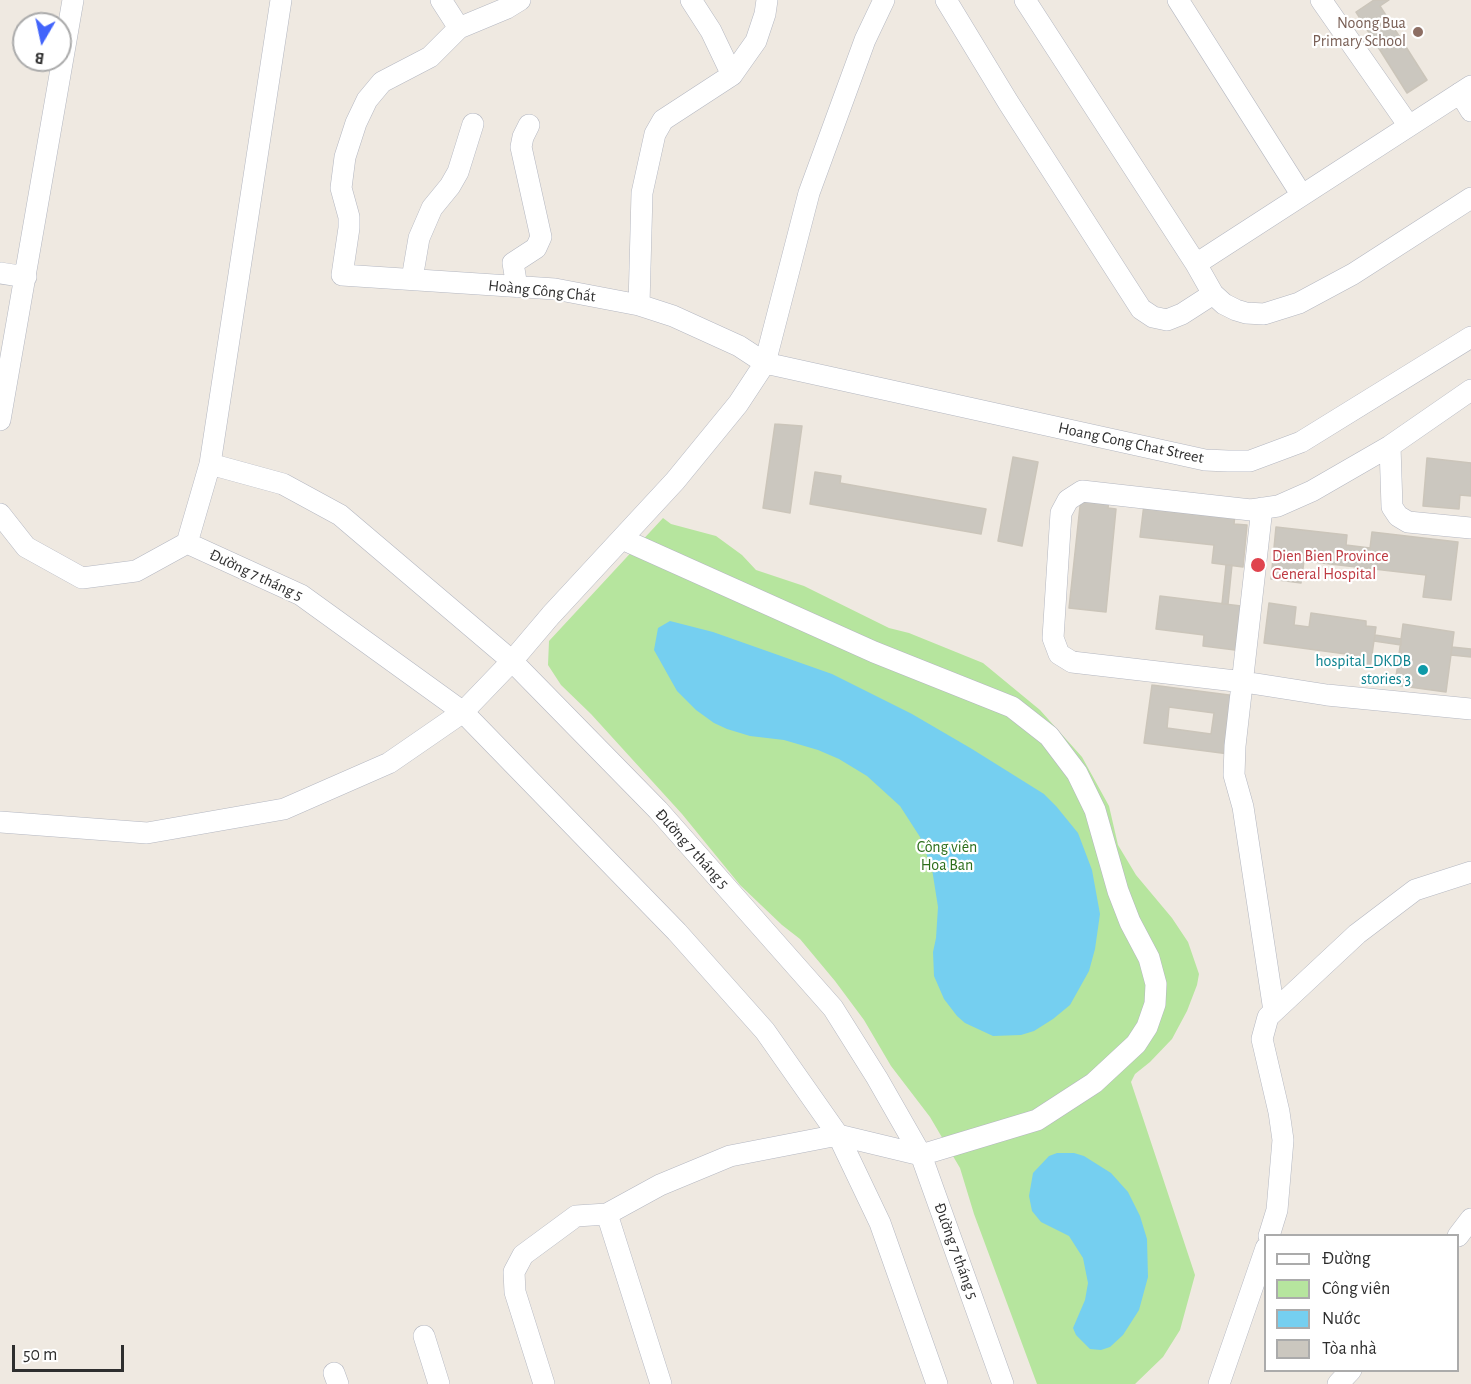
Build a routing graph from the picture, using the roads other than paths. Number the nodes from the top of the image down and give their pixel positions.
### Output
1 (73, 0) edge
2 (281, 0) edge
3 (441, 0) edge
4 (520, 0) edge
5 (691, 0) edge
6 (768, 0) edge
7 (884, 0) edge
8 (946, 0) edge
9 (1025, 0) edge
10 (1178, 0) edge
11 (1321, 0) edge
12 (459, 28) junction
13 (732, 75) junction
14 (1467, 96) edge
15 (473, 124) dead end
16 (529, 125) dead end
17 (1409, 126) junction
18 (1301, 194) junction
19 (1471, 198) edge
20 (1196, 264) junction
21 (0, 273) edge
22 (26, 277) junction
23 (412, 279) junction
24 (517, 286) junction
25 (1213, 294) junction
26 (639, 305) junction
27 (1471, 337) edge
28 (765, 363) junction
29 (1471, 390) edge
30 (0, 420) edge
31 (1390, 446) junction
32 (210, 464) junction
33 (1262, 508) junction
34 (0, 514) edge
35 (1471, 528) edge
36 (622, 539) junction
37 (187, 543) junction
38 (512, 661) junction
39 (1244, 682) junction
40 (1471, 709) edge
41 (463, 712) junction
42 (0, 822) edge
43 (1471, 872) edge
44 (1274, 1011) junction
45 (838, 1135) junction
46 (921, 1155) junction
47 (608, 1214) junction
48 (1471, 1219) edge
49 (1270, 1234) edge
50 (1459, 1235) edge
51 (1264, 1254) edge
52 (424, 1336) dead end
53 (1350, 1372) edge
54 (439, 1384) edge
55 (544, 1384) edge
56 (661, 1384) edge
57 (937, 1384) edge
58 (1003, 1384) edge
59 (1219, 1384) edge
60 (1338, 1384) edge

1 - 22 street
2 - 32 street
3 - 12 street
4 - 12 street
5 - 13 street
6 - 13 street
7 - 28 street
8 - 25 street
9 - 20 street
10 - 18 street
11 - 17 street
12 - 23 street, Hoàng Công Chất
13 - 26 street
14 - 17 street
15 - 23 street
16 - 24 street
17 - 18 street
18 - 20 street
19 - 25 street
20 - 25 street
21 - 22 street
22 - 30 street
23 - 24 street, Hoàng Công Chất
24 - 26 street, Hoàng Công Chất
26 - 28 street, Hoàng Công Chất
27 - 28 street, Hoang Cong Chat Street
28 - 36 street
29 - 31 street
31 - 33 street
31 - 35 street
32 - 37 street
32 - 38 street, Đường 7 tháng 5
33 - 39 street
33 - 39 street
34 - 37 street
36 - 38 street
36 - 46 street
37 - 41 street, Đường 7 tháng 5
38 - 41 street
38 - 46 street, Đường 7 tháng 5
39 - 40 street
39 - 44 street
41 - 42 street
41 - 45 street, Đường 7 tháng 5
43 - 44 street
44 - 49 street
45 - 46 street
45 - 47 street
45 - 57 street, Đường 7 tháng 5
46 - 58 street, Đường 7 tháng 5
47 - 55 street
47 - 56 street
48 - 50 street
51 - 59 street
52 - 54 street
53 - 60 street

